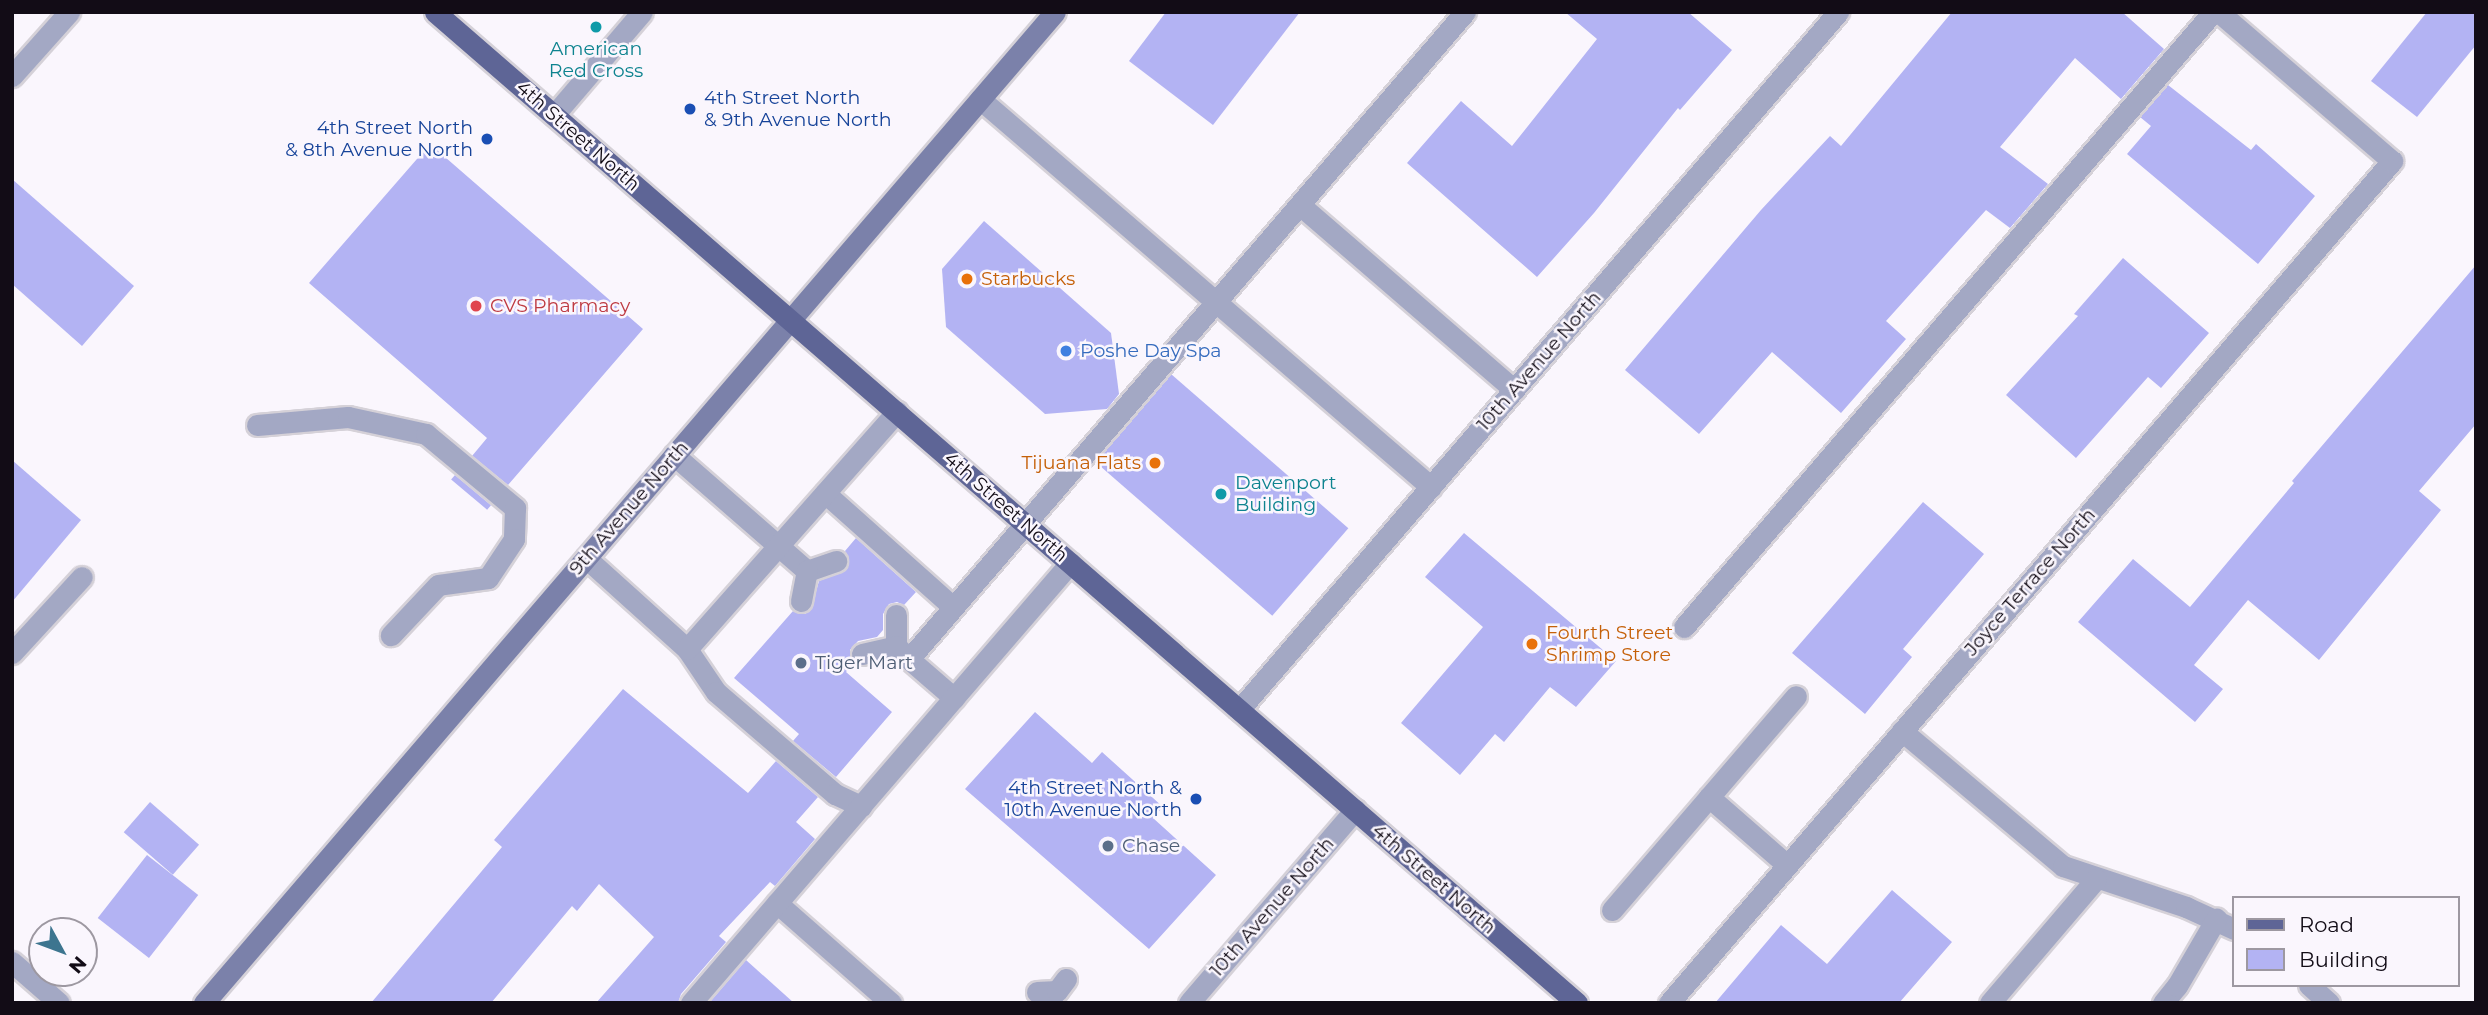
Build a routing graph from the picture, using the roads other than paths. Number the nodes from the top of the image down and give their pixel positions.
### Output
1 (69, 12) edge
2 (435, 12) edge
3 (642, 12) edge
4 (1465, 12) edge
5 (1838, 12) edge
6 (2213, 12) edge
7 (2219, 12) edge
8 (1049, 14) edge
9 (12, 76) edge
10 (980, 99) junction
11 (554, 115) junction
12 (1300, 205) junction
13 (1216, 302) junction
14 (790, 320) junction
15 (1514, 390) junction
16 (897, 412) junction
17 (257, 425) dead end
18 (674, 455) junction
19 (1431, 487) junction
20 (825, 493) junction
21 (1026, 524) junction
22 (778, 546) junction
23 (586, 558) junction
24 (836, 561) dead end
25 (1070, 563) junction
26 (807, 571) junction
27 (82, 577) dead end
28 (801, 601) dead end
29 (953, 607) junction
30 (896, 615) dead end
31 (1684, 627) dead end
32 (391, 635) dead end
33 (687, 649) junction
34 (903, 652) junction
35 (12, 653) edge
36 (862, 654) dead end
37 (1796, 696) dead end
38 (954, 698) junction
39 (1239, 710) junction
40 (1902, 731) junction
41 (1709, 797) junction
42 (861, 806) junction
43 (1355, 810) junction
44 (1787, 865) junction
45 (2096, 879) junction
46 (776, 903) junction
47 (1612, 910) dead end
48 (2225, 924) edge
49 (12, 962) edge
50 (2311, 987) edge
51 (59, 1003) edge
52 (204, 1003) edge
53 (691, 1003) edge
54 (891, 1003) edge
55 (1189, 1003) edge
56 (1577, 1003) edge
57 (1669, 1003) edge
58 (1990, 1003) edge
59 (2162, 1003) edge
60 (2329, 1003) edge

1 - 9 street
2 - 11 main road, 4th Street North
3 - 11 street
4 - 12 street
5 - 15 street, 10th Avenue North
6 - 31 street
7 - 40 street, Joyce Terrace North
8 - 10 street, 9th Avenue North
10 - 13 street
10 - 14 street, 9th Avenue North
11 - 14 main road, 4th Street North
12 - 13 street
12 - 15 street
13 - 19 street
13 - 21 street
14 - 16 main road, 4th Street North
14 - 18 street, 9th Avenue North
15 - 19 street, 10th Avenue North
16 - 20 street
16 - 21 main road, 4th Street North
17 - 32 street
18 - 22 street
18 - 23 street, 9th Avenue North
19 - 39 street, 10th Avenue North
20 - 22 street
20 - 29 street
21 - 25 main road, 4th Street North
21 - 29 street
22 - 26 street
22 - 33 street
23 - 33 street
23 - 52 street, 9th Avenue North
24 - 26 street
25 - 38 street
25 - 39 main road, 4th Street North
26 - 28 street
27 - 35 street
29 - 34 street
30 - 34 street
33 - 42 street
34 - 36 street
34 - 38 street
37 - 41 street
38 - 42 street
39 - 43 main road, 4th Street North
40 - 44 street, Joyce Terrace North
40 - 45 street
41 - 44 street
41 - 47 street
42 - 46 street
43 - 55 street, 10th Avenue North
43 - 56 main road, 4th Street North
44 - 57 street, Joyce Terrace North
45 - 48 street
45 - 58 street
46 - 53 street
46 - 54 street
48 - 59 street
49 - 51 street
50 - 60 street

